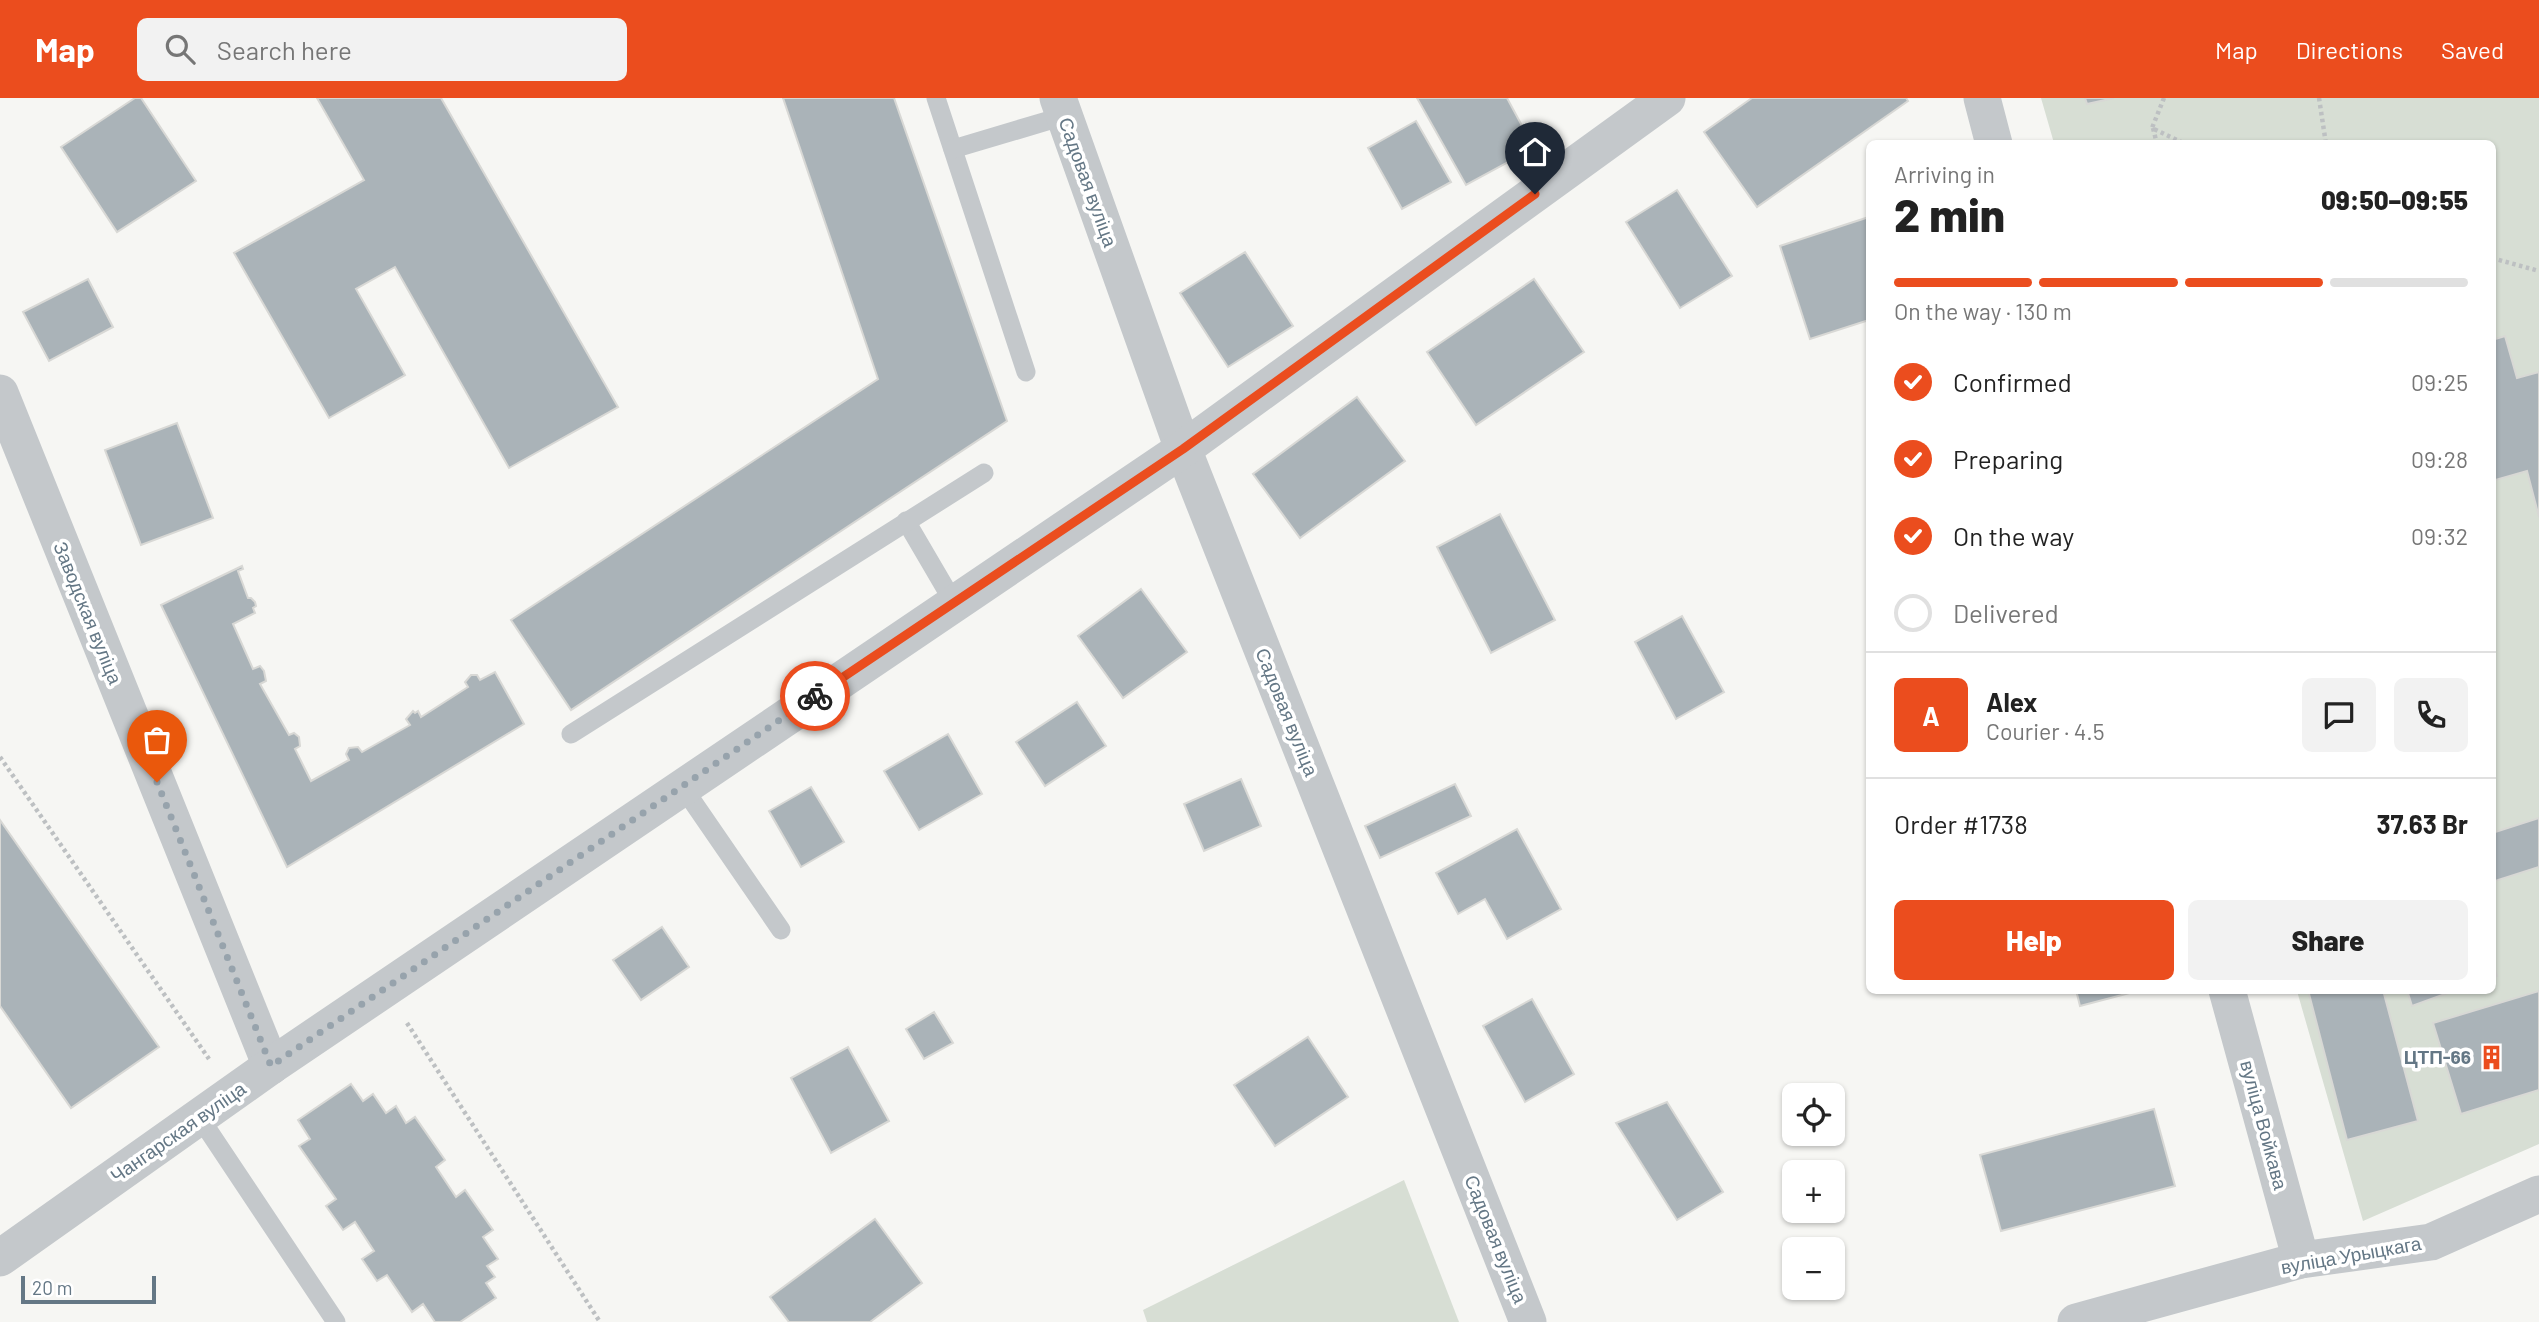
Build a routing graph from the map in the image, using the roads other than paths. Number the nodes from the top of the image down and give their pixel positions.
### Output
1 (936, 98) edge
2 (1667, 98) edge
3 (1982, 98) edge
4 (1061, 107) edge
5 (1993, 140) edge
6 (953, 149) junction
7 (1026, 372) dead end
8 (0, 393) edge
9 (1183, 449) junction
10 (984, 473) dead end
11 (906, 521) junction
12 (954, 603) junction
13 (571, 734) dead end
14 (682, 786) junction
15 (781, 930) dead end
16 (2228, 994) edge
17 (271, 1066) junction
18 (200, 1118) junction
19 (2539, 1195) edge
20 (0, 1258) edge
21 (2301, 1260) junction
22 (337, 1322) edge
23 (1528, 1322) edge
24 (2076, 1322) edge

1 - 6 lane
2 - 9 street, Чангарская вуліца
3 - 5 street
4 - 6 lane
4 - 9 street, Садовая вуліца
6 - 7 lane
8 - 17 street, Заводская вуліца
9 - 12 street, Чангарская вуліца
9 - 23 street, Садовая вуліца
10 - 11 lane
11 - 12 lane
11 - 13 lane
12 - 14 street, Чангарская вуліца
14 - 15 lane
14 - 17 street, Чангарская вуліца
16 - 21 street, вуліца Войкава
17 - 18 street, Чангарская вуліца
18 - 20 street, Чангарская вуліца
18 - 22 lane
19 - 21 street, вуліца Урыцкага
21 - 24 street, вуліца Урыцкага

